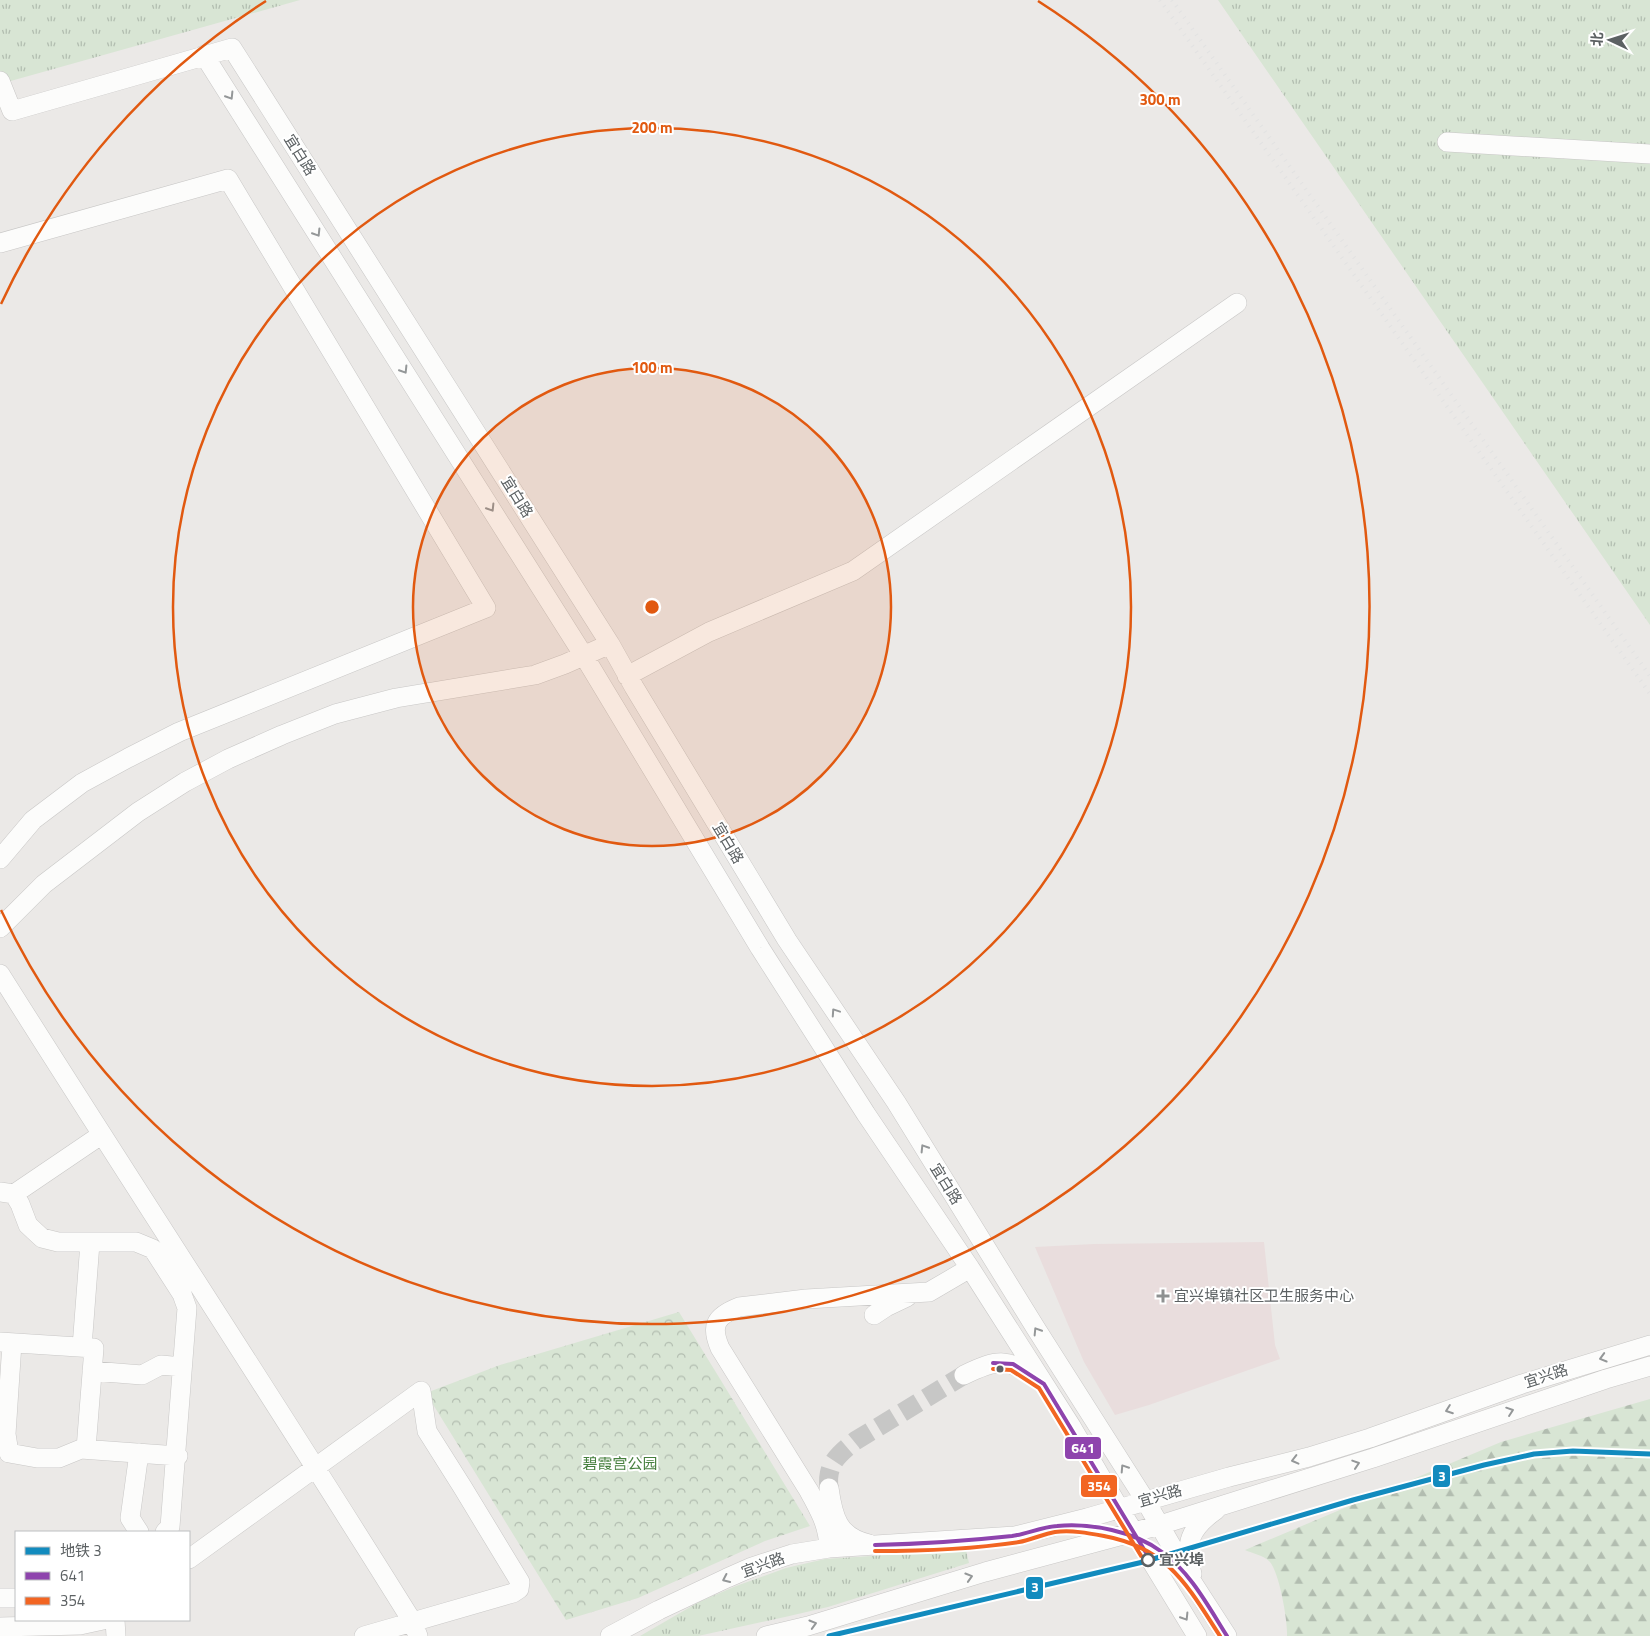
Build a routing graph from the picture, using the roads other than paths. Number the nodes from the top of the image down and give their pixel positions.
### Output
1 (204, 54) junction
2 (0, 81) edge
3 (6, 113) edge
4 (1446, 142) dead end
5 (1650, 154) edge
6 (0, 243) edge
7 (1237, 303) dead end
8 (610, 644) junction
9 (584, 656) junction
10 (628, 676) junction
11 (0, 859) edge
12 (0, 928) edge
13 (0, 974) edge
14 (102, 1135) junction
15 (7, 1193) edge
16 (90, 1243) junction
17 (970, 1268) junction
18 (915, 1294) junction
19 (874, 1315) dead end
20 (6, 1343) edge
21 (1650, 1345) edge
22 (82, 1347) junction
23 (1650, 1366) edge
24 (182, 1367) junction
25 (92, 1371) junction
26 (964, 1376) tunnel mouth
27 (1044, 1384) junction
28 (3, 1434) edge
29 (86, 1449) junction
30 (139, 1453) junction
31 (176, 1455) junction
32 (316, 1466) junction
33 (1215, 1481) junction
34 (829, 1488) tunnel mouth
35 (1145, 1500) junction
36 (1226, 1504) junction
37 (1119, 1508) junction
38 (1055, 1526) junction
39 (1162, 1526) junction
40 (138, 1531) edge
41 (166, 1531) edge
42 (1131, 1535) junction
43 (875, 1545) junction
44 (829, 1548) junction
45 (1162, 1552) junction
46 (190, 1558) edge
47 (1194, 1585) junction
48 (0, 1598) edge
49 (15, 1598) edge
50 (1174, 1598) junction
51 (101, 1621) edge
52 (115, 1621) edge
53 (0, 1627) edge
54 (415, 1628) edge
55 (116, 1636) edge
56 (364, 1636) edge
57 (610, 1636) edge
58 (766, 1636) edge
59 (1197, 1636) edge
60 (1227, 1636) edge

1 - 3 street
1 - 8 street, 宜白路
1 -> 9 street
2 - 3 street
4 - 5 street
6 - 11 street
7 - 10 street
8 - 9 street
8 - 10 street, 宜白路
9 - 12 street
9 - 17 street
35 -> 10 street, 宜白路
13 - 14 street
14 - 15 street
14 - 32 street
15 - 16 street
16 - 22 street
16 - 24 street
17 - 18 street
17 - 27 street
18 - 19 street
18 - 44 street
20 - 22 street
20 - 28 street
21 -> 33 street, 宜兴路
22 - 25 street
36 -> 23 street, 宜兴路
24 - 25 street
24 - 31 street
25 - 29 street
26 - 27 street
27 - 37 street
28 - 29 street
29 - 30 street
30 - 31 street
30 - 40 street
31 - 41 street
32 - 46 street
32 - 54 street
32 - 54 street
33 - 35 street, 宜兴路
33 - 39 street
34 - 43 street
35 - 37 street, 宜兴路
35 - 39 street, 宜白路
36 - 39 street, 宜兴路
36 - 47 street
37 - 38 street, 宜兴路
37 - 42 street
38 - 42 street
38 - 43 street, 宜兴路
39 - 42 street, 宜兴路
39 - 45 street
39 - 47 street, 宜白路
42 - 45 street
42 - 50 street
58 -> 42 street, 宜兴路
43 - 44 street, 宜兴路
44 -> 57 street, 宜兴路
45 - 47 street
45 - 50 street
47 - 60 street, 宜白路
48 - 49 street
50 -> 59 street
51 - 53 street
52 - 55 street
54 - 56 street

